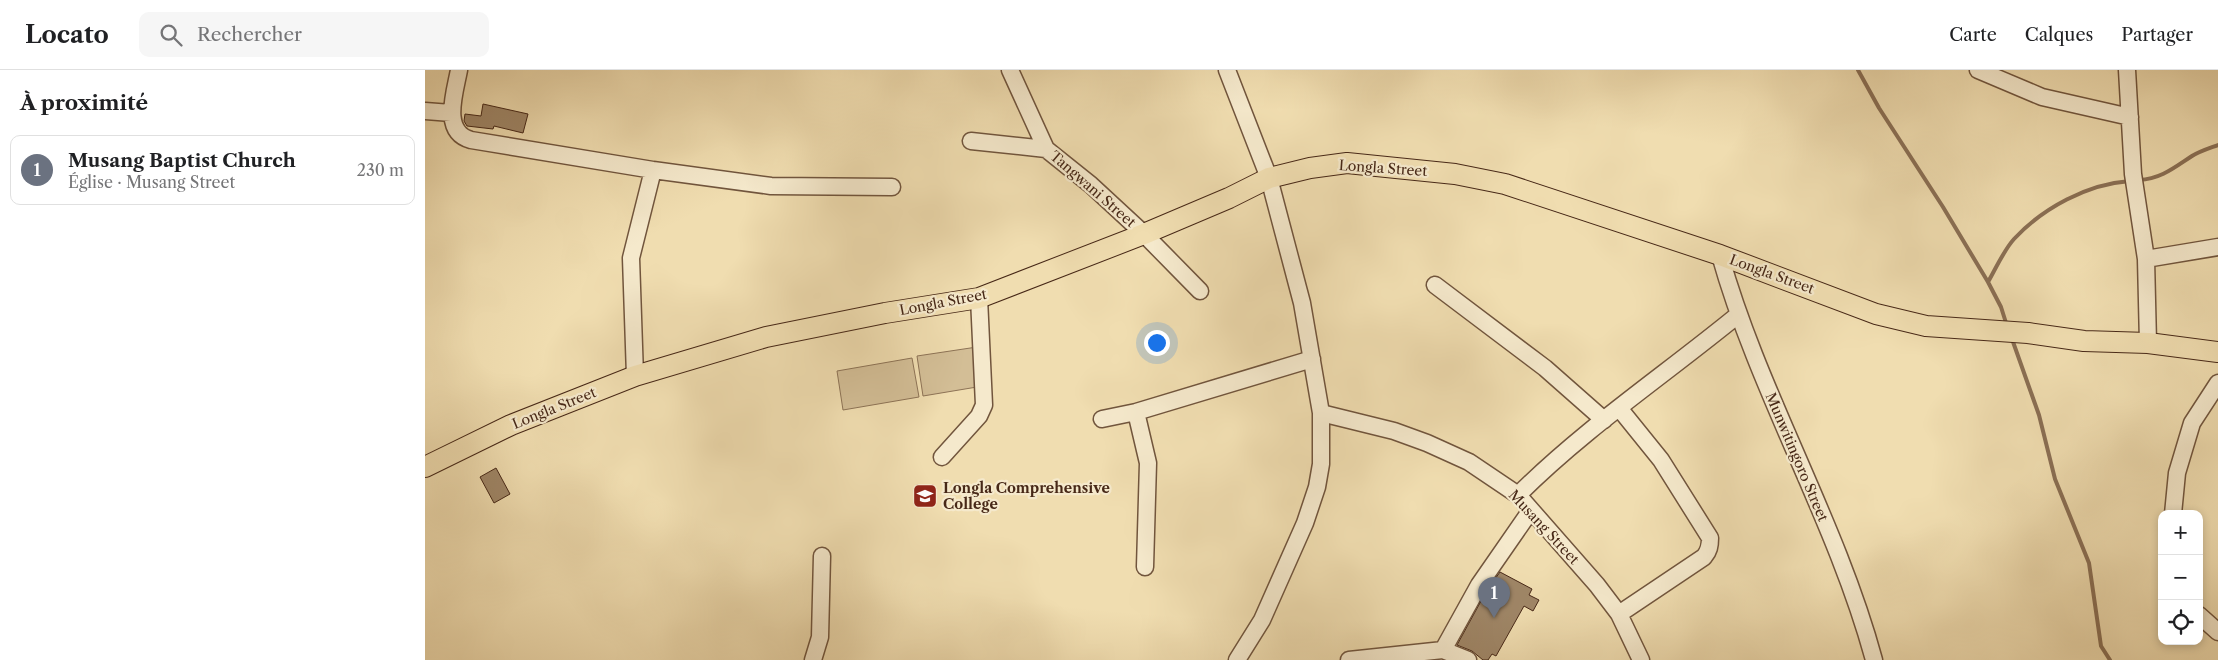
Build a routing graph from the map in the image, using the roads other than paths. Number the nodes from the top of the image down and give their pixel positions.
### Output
1 (459, 70) edge
2 (1010, 70) edge
3 (1227, 70) edge
4 (1977, 70) edge
5 (2127, 70) edge
6 (425, 111) edge
7 (451, 113) junction
8 (2130, 117) junction
9 (971, 141) dead end
10 (1046, 148) junction
11 (653, 170) junction
12 (1269, 178) junction
13 (891, 187) dead end
14 (1144, 234) junction
15 (2218, 247) edge
16 (1720, 255) junction
17 (2146, 259) junction
18 (1435, 285) dead end
19 (1200, 291) dead end
20 (979, 298) junction
21 (1739, 314) junction
22 (2148, 343) junction
23 (2218, 352) edge
24 (1312, 359) junction
25 (635, 376) junction
26 (2218, 383) edge
27 (1619, 408) junction
28 (1137, 412) junction
29 (1321, 413) junction
30 (1102, 419) dead end
31 (1604, 420) junction
32 (942, 457) dead end
33 (425, 467) edge
34 (1518, 495) junction
35 (1531, 510) junction
36 (2173, 510) edge
37 (822, 556) dead end
38 (1145, 567) dead end
39 (1619, 614) junction
40 (2203, 619) edge
41 (2218, 632) edge
42 (1443, 650) junction
43 (813, 660) edge
44 (1237, 660) edge
45 (1349, 660) edge
46 (1469, 660) edge
47 (1641, 660) edge
48 (1874, 660) edge

1 - 7 street
2 - 10 street, Tangwani Street
3 - 12 street
4 - 8 street
5 - 8 street
6 - 7 street
7 - 11 street
8 - 17 street
9 - 10 street
10 - 14 street, Tangwani Street
11 - 13 street
11 - 25 street
12 - 14 main road, Longla Street
12 - 16 main road, Longla Street
12 - 24 street
14 - 19 street, Tangwani Street
14 - 20 main road, Longla Street
15 - 17 street
16 - 21 street, Munwitingoro Street
16 - 22 main road, Longla Street
17 - 22 street
18 - 31 street
20 - 25 main road, Longla Street
20 - 32 street
21 - 27 street
21 - 48 street, Munwitingoro Street
22 - 23 main road, Longla Street
24 - 28 street
24 - 29 street
25 - 33 main road, Longla Street
26 - 36 street
27 - 31 street
27 - 39 street
28 - 30 street
28 - 38 street
29 - 34 street, Musang Street
29 - 44 street
31 - 34 street
34 - 35 street, Musang Street
35 - 39 street, Musang Street
35 - 42 street
37 - 43 street
39 - 47 street, Musang Street
40 - 41 street
42 - 45 street
42 - 46 street

